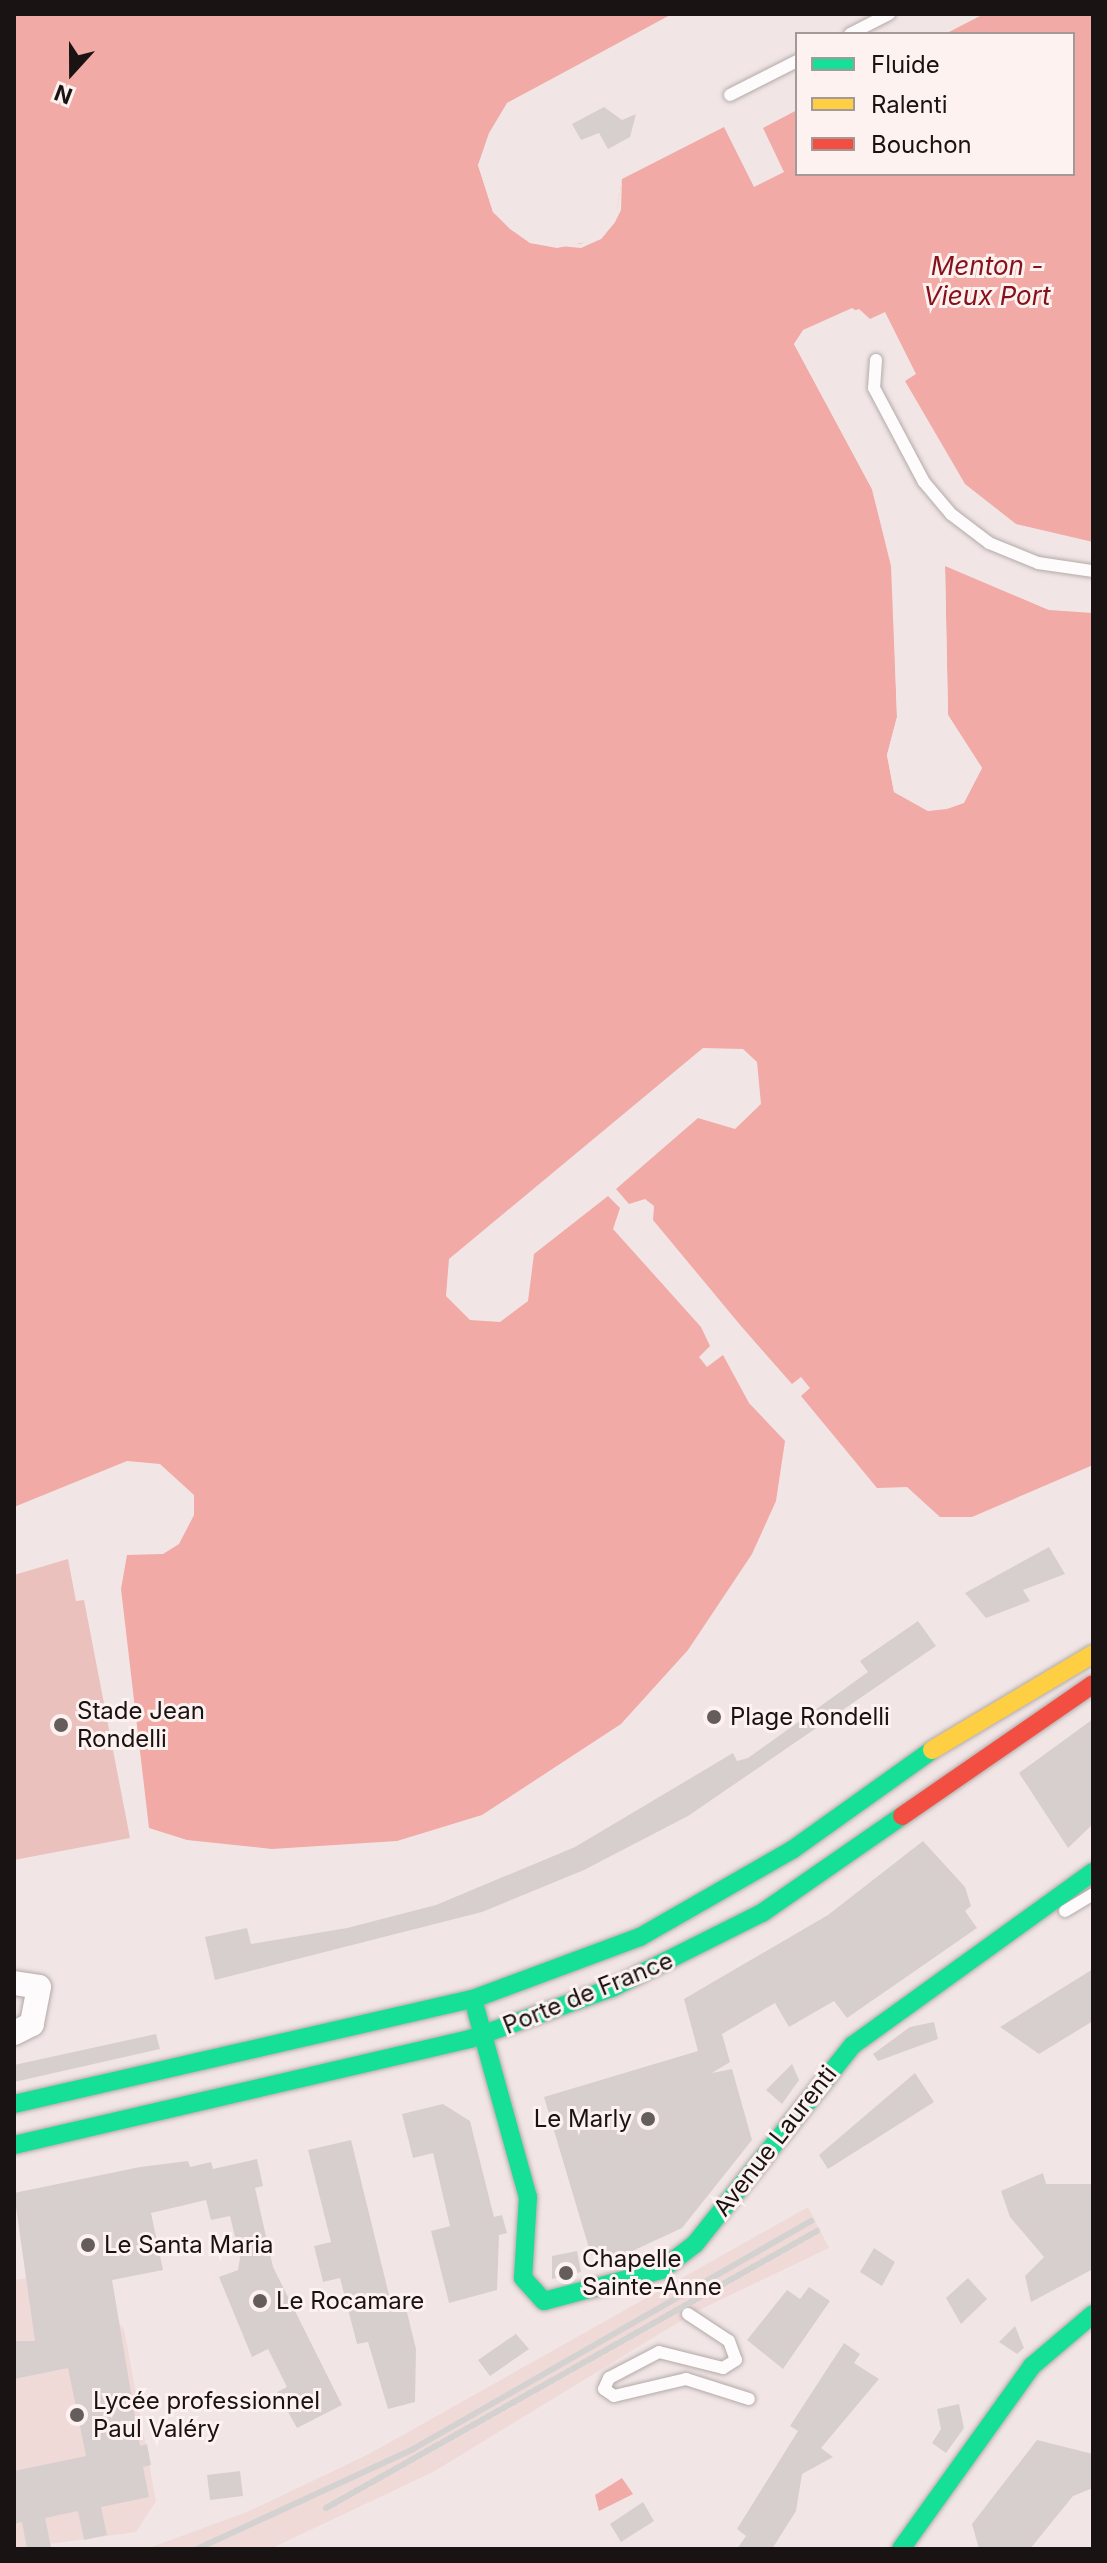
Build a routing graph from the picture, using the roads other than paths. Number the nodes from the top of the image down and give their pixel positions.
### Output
1 (889, 14) edge
2 (854, 32) edge
3 (795, 62) edge
4 (730, 95) dead end
5 (876, 360) dead end
6 (1093, 571) edge
7 (1093, 1654) edge
8 (1093, 1684) edge
9 (1093, 1872) edge
10 (1093, 1894) edge
11 (1011, 1932) junction
12 (14, 1983) edge
13 (473, 1999) junction
14 (14, 2033) edge
15 (485, 2034) junction
16 (14, 2104) edge
17 (14, 2145) edge
18 (688, 2314) dead end
19 (1093, 2314) edge
20 (749, 2399) dead end
21 (901, 2549) edge

1 - 2 lane
3 - 4 lane
5 - 6 lane
7 - 13 main road, Porte de France
8 - 15 main road, Porte de France
9 - 11 main road, Avenue Laurenti
10 - 11 lane
11 - 15 main road, Avenue Laurenti
12 - 14 street
13 - 15 main road, Avenue Laurenti
13 - 16 main road, Porte de France
15 - 17 main road, Porte de France
18 - 20 lane
19 - 21 main road

